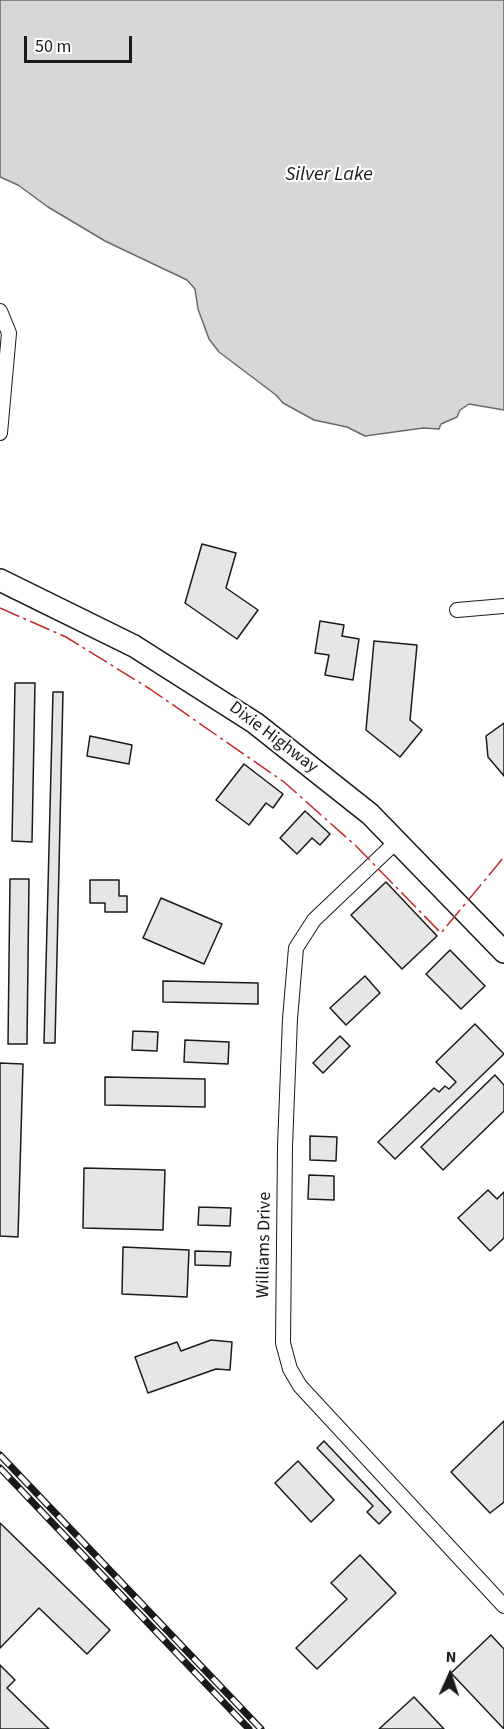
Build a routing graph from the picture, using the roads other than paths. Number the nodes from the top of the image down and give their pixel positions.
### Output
1 (0, 311) edge
2 (0, 433) edge
3 (0, 580) edge
4 (504, 606) edge
5 (456, 610) dead end
6 (397, 841) junction
7 (504, 952) edge
8 (504, 1606) edge

1 - 2 street
3 - 6 main road, Dixie Highway
4 - 5 street
6 - 7 main road, Dixie Highway
6 - 8 street, Williams Drive

